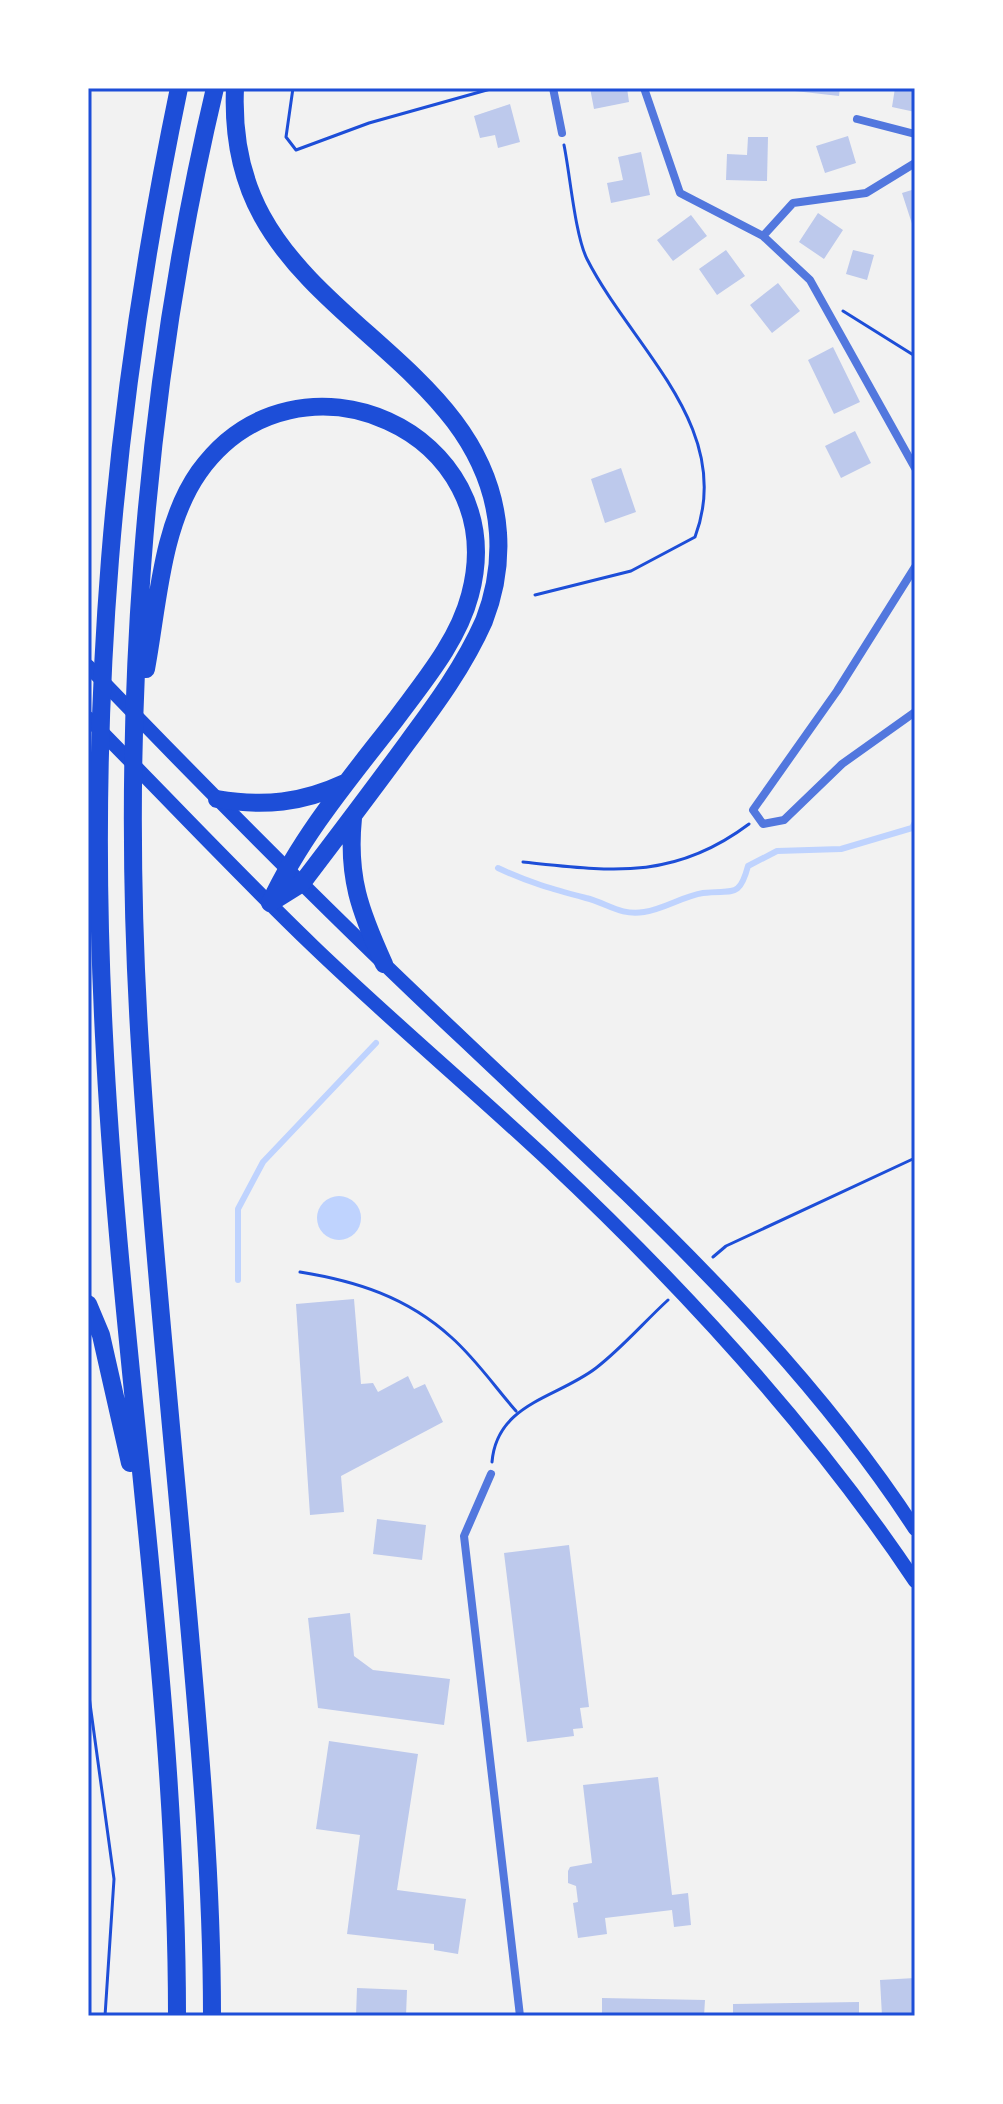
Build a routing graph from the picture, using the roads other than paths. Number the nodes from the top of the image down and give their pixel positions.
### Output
1 (179, 88) edge
2 (215, 88) edge
3 (235, 88) edge
4 (553, 88) edge
5 (644, 88) edge
6 (857, 119) dead end
7 (562, 133) road end
8 (915, 134) edge
9 (915, 163) edge
10 (763, 236) junction
11 (915, 468) edge
12 (915, 567) edge
13 (143, 653) junction
14 (88, 666) edge
15 (915, 712) edge
16 (88, 718) edge
17 (348, 782) junction
18 (93, 797) edge
19 (217, 799) junction
20 (353, 818) junction
21 (286, 868) junction
22 (302, 883) junction
23 (270, 903) junction
24 (384, 964) junction
25 (88, 1304) edge
26 (491, 1474) road end
27 (915, 1529) edge
28 (147, 1544) junction
29 (915, 1581) edge
30 (177, 2016) edge
31 (212, 2016) edge
32 (520, 2016) edge

1 - 18 highway
2 - 13 highway
3 - 20 highway
4 - 7 street
5 - 10 street
6 - 8 street
9 - 10 street
10 - 11 street
12 - 15 street
13 - 17 highway
13 - 31 highway
14 - 19 main road
16 - 23 main road
17 - 19 highway
17 - 21 highway
18 - 28 highway
19 - 21 main road
20 - 22 highway
20 - 24 highway
21 - 22 main road
21 - 23 highway
22 - 23 highway
22 - 24 main road
23 - 29 main road
24 - 27 main road
25 - 28 highway
26 - 32 street
28 - 30 highway

